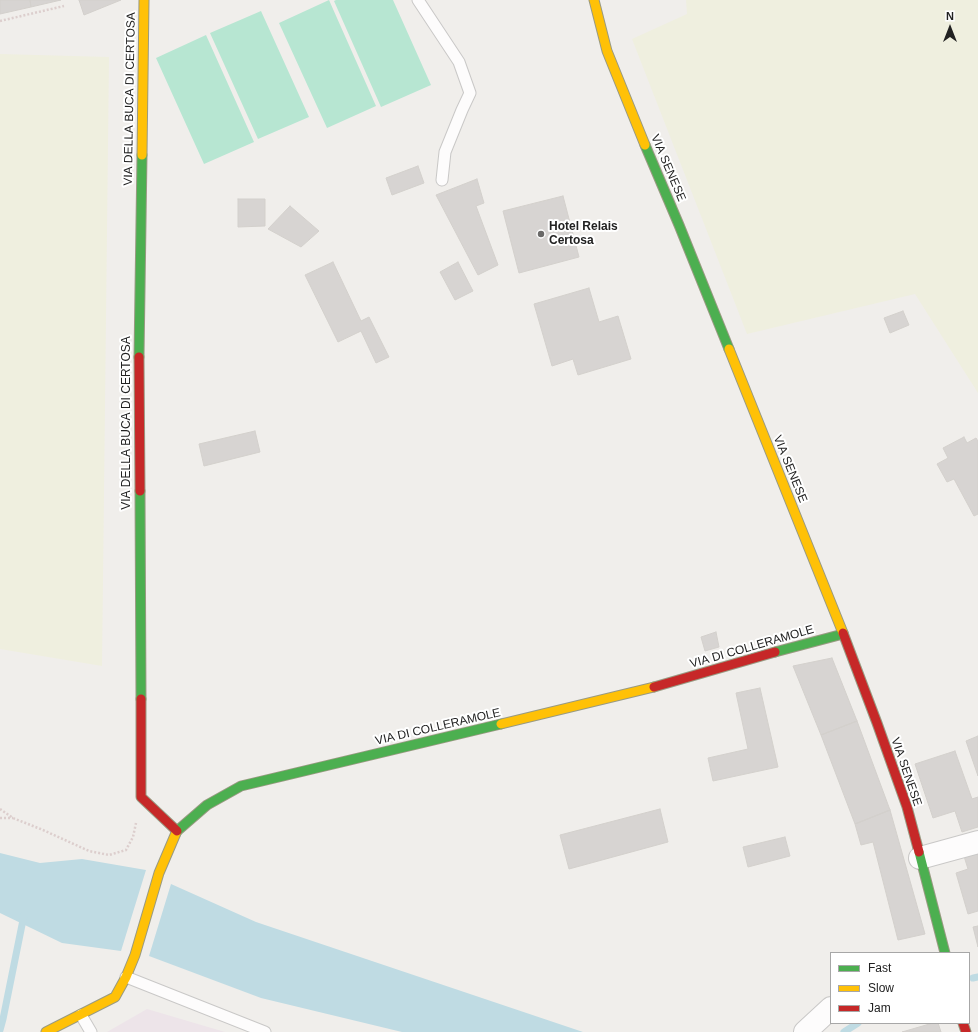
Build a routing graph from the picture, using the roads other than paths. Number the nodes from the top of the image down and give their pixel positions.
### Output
1 (144, 0) edge
2 (418, 0) edge
3 (594, 0) edge
4 (442, 180) dead end
5 (843, 634) junction
6 (177, 831) junction
7 (978, 842) edge
8 (920, 858) junction
9 (942, 952) edge
10 (126, 977) junction
11 (830, 1009) edge
12 (81, 1015) junction
13 (46, 1032) edge
14 (91, 1032) edge
15 (265, 1032) edge
16 (805, 1032) edge

1 - 6 street, VIA DELLA BUCA DI CERTOSA
2 - 4 lane
3 - 5 street, VIA SENESE
5 - 6 street, VIA DI COLLERAMOLE
5 - 8 street, VIA SENESE
6 - 10 street, VIA DI COLLERAMOLE
7 - 8 street
8 - 9 street, VIA SENESE
10 - 12 street, VIA DI COLLERAMOLE
10 - 15 lane
11 - 16 street
12 - 13 street, VIA DI COLLERAMOLE
12 - 14 lane

